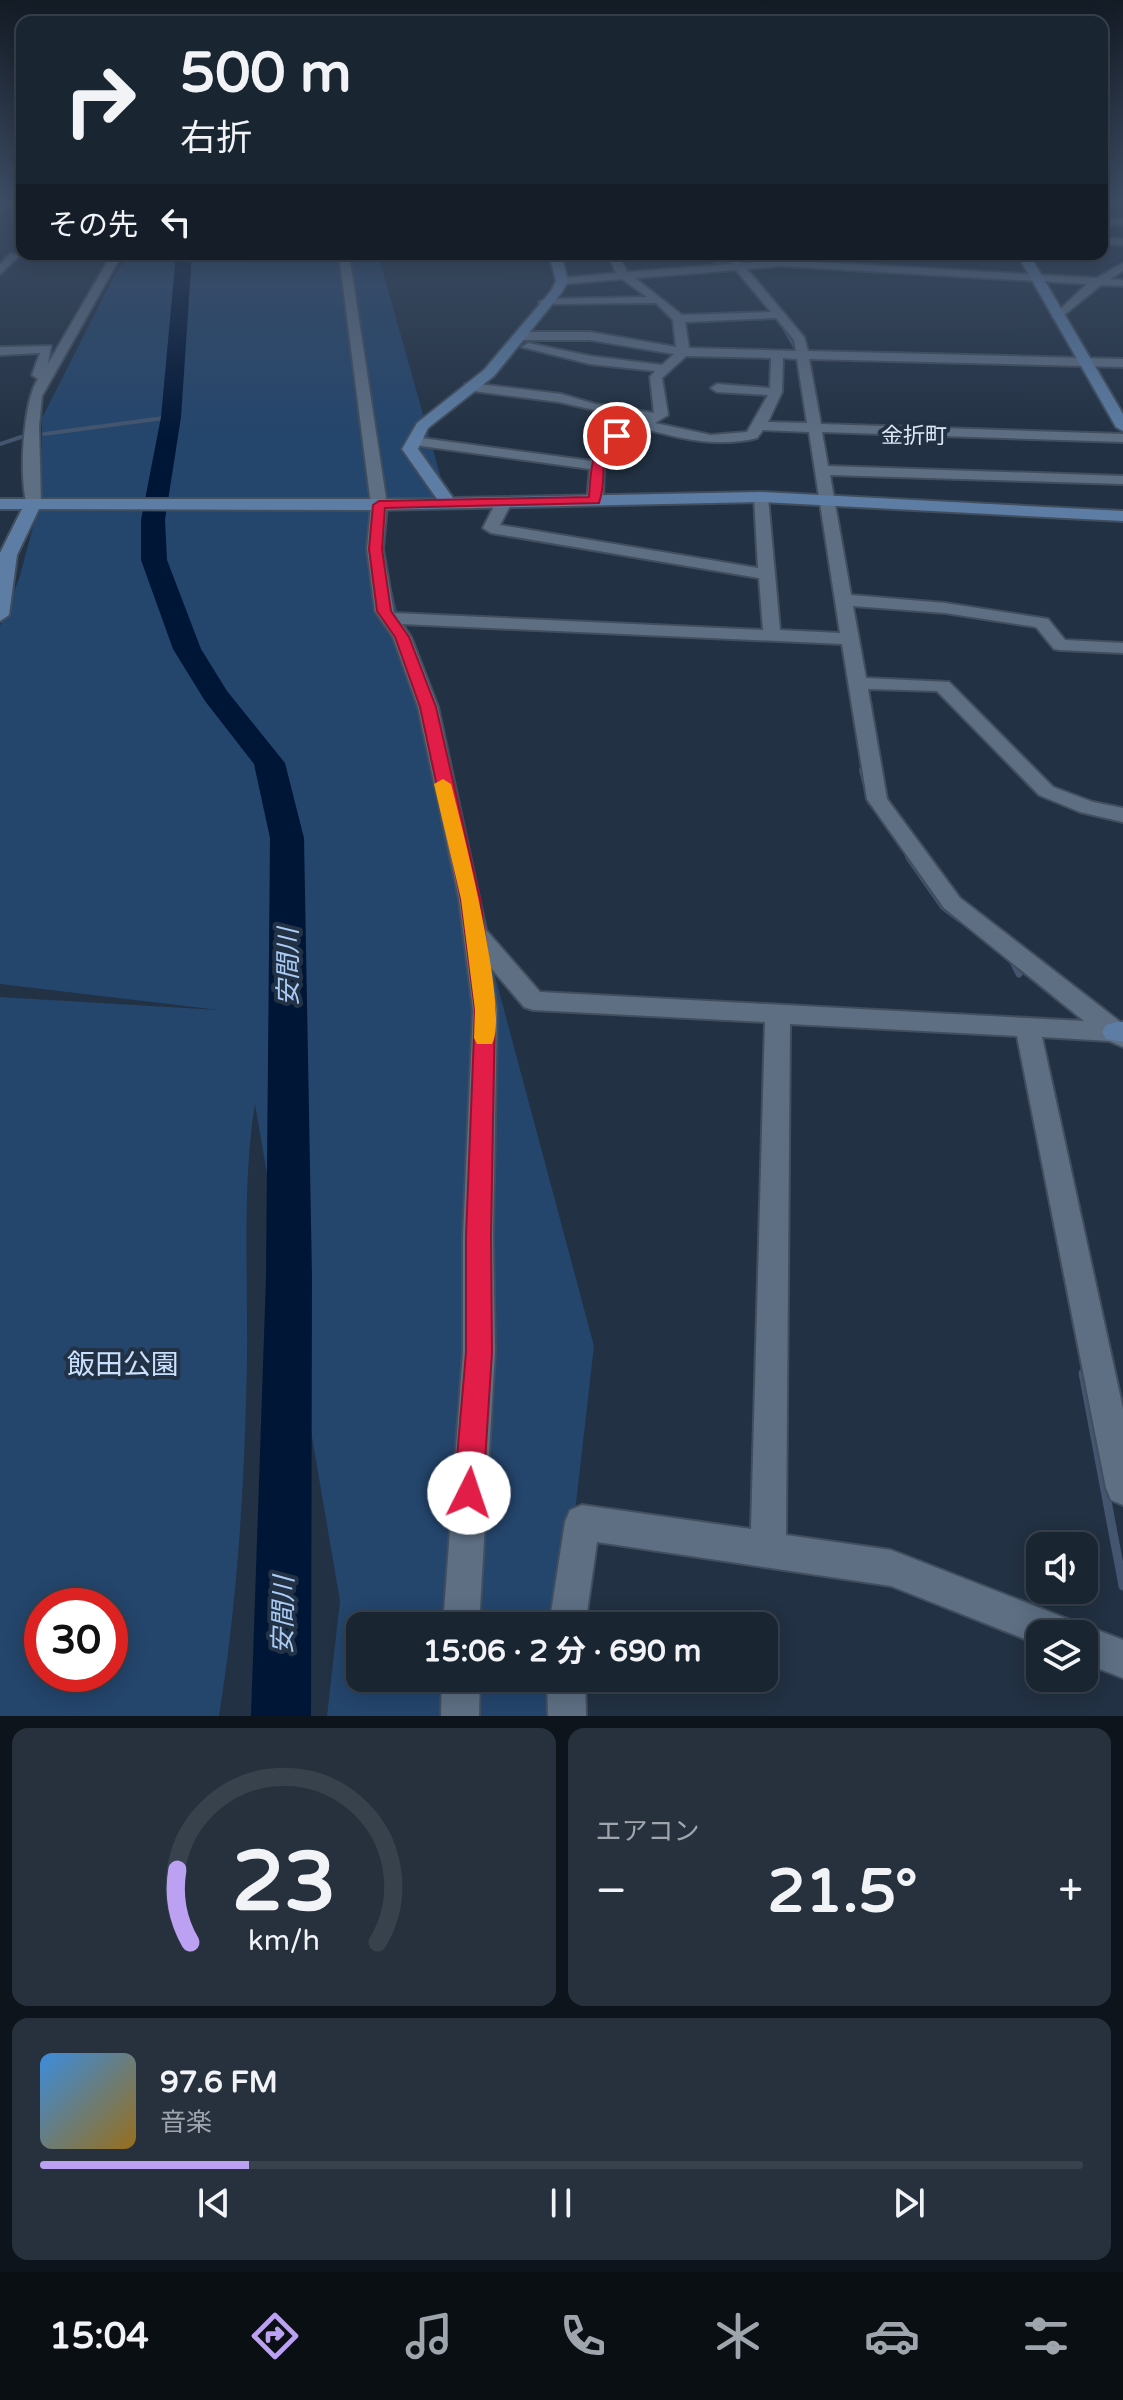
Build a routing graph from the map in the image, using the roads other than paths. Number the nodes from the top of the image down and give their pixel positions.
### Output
1 (104, 281) edge
2 (348, 281) edge
3 (562, 281) edge
4 (632, 281) edge
5 (750, 281) edge
6 (1037, 281) edge
7 (1087, 281) edge
8 (1103, 282) junction
9 (1123, 283) edge
10 (659, 300) junction
11 (545, 302) junction
12 (777, 315) junction
13 (1058, 317) junction
14 (679, 319) junction
15 (515, 340) junction
16 (0, 351) edge
17 (683, 352) junction
18 (777, 354) junction
19 (804, 355) junction
20 (1085, 362) junction
21 (1123, 363) edge
22 (665, 369) junction
23 (44, 383) junction
24 (470, 387) junction
25 (717, 388) dead end
26 (776, 392) junction
27 (648, 421) junction
28 (759, 426) junction
29 (1123, 427) edge
30 (815, 428) junction
31 (1123, 438) edge
32 (414, 441) junction
33 (597, 466) junction
34 (822, 470) junction
35 (1123, 480) edge
36 (761, 497) junction
37 (595, 500) junction
38 (826, 500) junction
39 (504, 502) junction
40 (448, 503) junction
41 (0, 504) edge
42 (33, 504) junction
43 (379, 505) junction
44 (1123, 516) edge
45 (767, 574) junction
46 (844, 600) junction
47 (0, 615) edge
48 (389, 618) junction
49 (772, 636) junction
50 (851, 639) junction
51 (1123, 648) edge
52 (858, 683) junction
53 (1123, 815) edge
54 (476, 934) junction
55 (778, 1016) junction
56 (1028, 1029) junction
57 (1121, 1034) edge
58 (1113, 1395) edge
59 (1123, 1488) edge
60 (768, 1550) junction
61 (462, 1612) edge
62 (569, 1612) edge
63 (1026, 1621) edge
64 (1098, 1649) edge
65 (1123, 1659) edge
66 (461, 1692) edge
67 (566, 1692) edge
68 (460, 1716) edge
69 (567, 1716) edge

1 - 23 street
2 - 43 street
3 - 11 street
4 - 10 street
5 - 12 street
6 - 13 street
7 - 8 street
8 - 9 street
8 - 13 street
10 - 11 street
10 - 14 street
11 - 15 street
12 - 14 street
12 - 19 street
13 - 20 street
14 - 17 street
15 - 17 street
15 - 22 street
15 - 24 street
16 - 23 street
17 - 18 street
17 - 22 street
18 - 19 street
18 - 26 street
19 - 20 street
19 - 30 street
20 - 21 street
20 - 29 street
22 - 27 street
23 - 42 street
24 - 27 street
24 - 32 street
25 - 26 street
26 - 28 street
27 - 28 street
27 - 33 street
28 - 30 street
30 - 31 street
30 - 34 street
32 - 33 street
32 - 40 street
33 - 37 street
34 - 35 street
34 - 38 street
36 - 37 street
36 - 38 street
36 - 45 street
37 - 39 street
38 - 44 street
38 - 46 street
39 - 40 street
39 - 45 street
40 - 43 street
41 - 42 street
42 - 43 street
42 - 47 street
43 - 48 street
45 - 49 street
46 - 50 street
46 - 51 street
48 - 49 street
48 - 54 street
49 - 50 street
50 - 52 street
52 - 53 street
52 - 57 street
54 - 55 street
54 - 61 street
55 - 56 street
55 - 60 street
56 - 57 street
56 - 58 street
58 - 59 street
60 - 62 street
60 - 63 street
64 - 65 street
66 - 68 street
67 - 69 street

